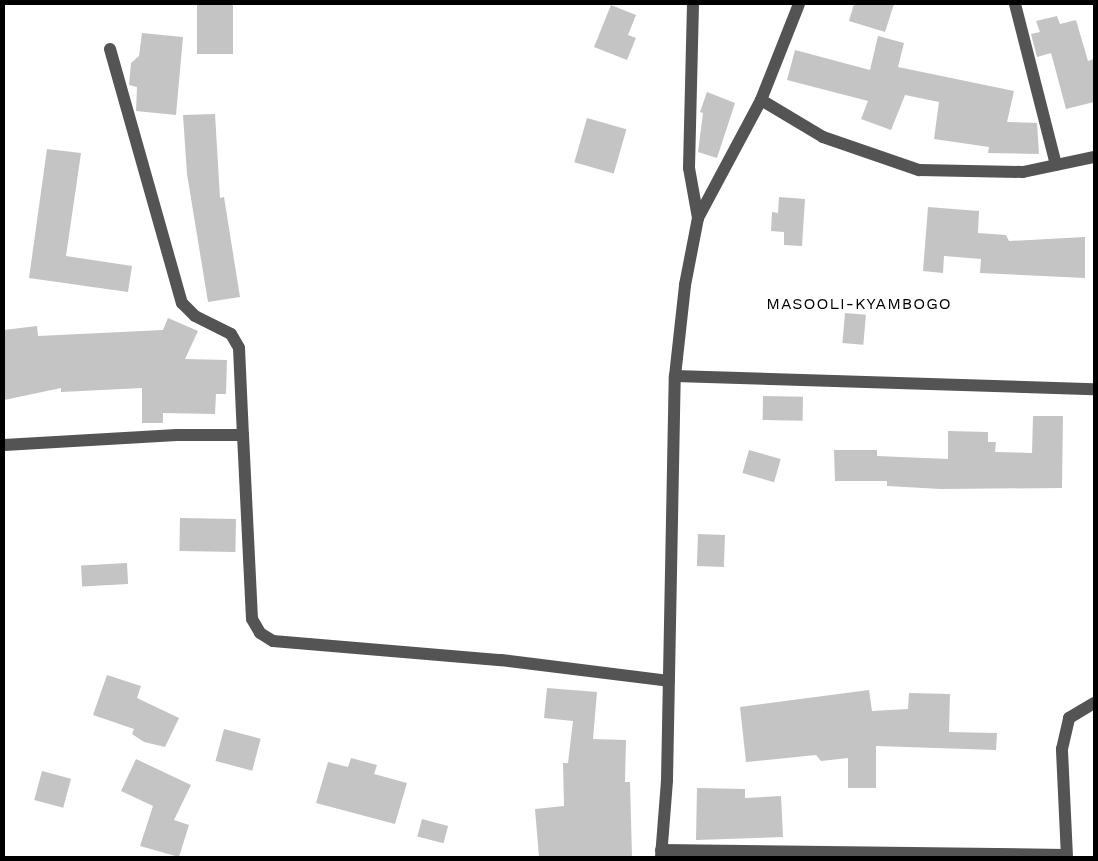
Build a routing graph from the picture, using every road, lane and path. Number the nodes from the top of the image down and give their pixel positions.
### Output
1 (693, 4) edge
2 (799, 4) edge
3 (1015, 4) edge
4 (110, 49) dead end
5 (761, 100) junction
6 (1094, 156) edge
7 (1056, 165) junction
8 (698, 218) junction
9 (675, 376) junction
10 (1094, 389) edge
11 (244, 435) junction
12 (4, 445) edge
13 (669, 681) junction
14 (1094, 703) edge
15 (661, 854) edge
16 (1066, 856) edge

1 - 8 street
2 - 5 street
3 - 7 street
4 - 11 street
5 - 7 street
5 - 8 street
6 - 7 street
8 - 9 street
9 - 10 street
9 - 13 street
11 - 12 street
11 - 13 street
13 - 15 street
14 - 16 street
15 - 16 street

